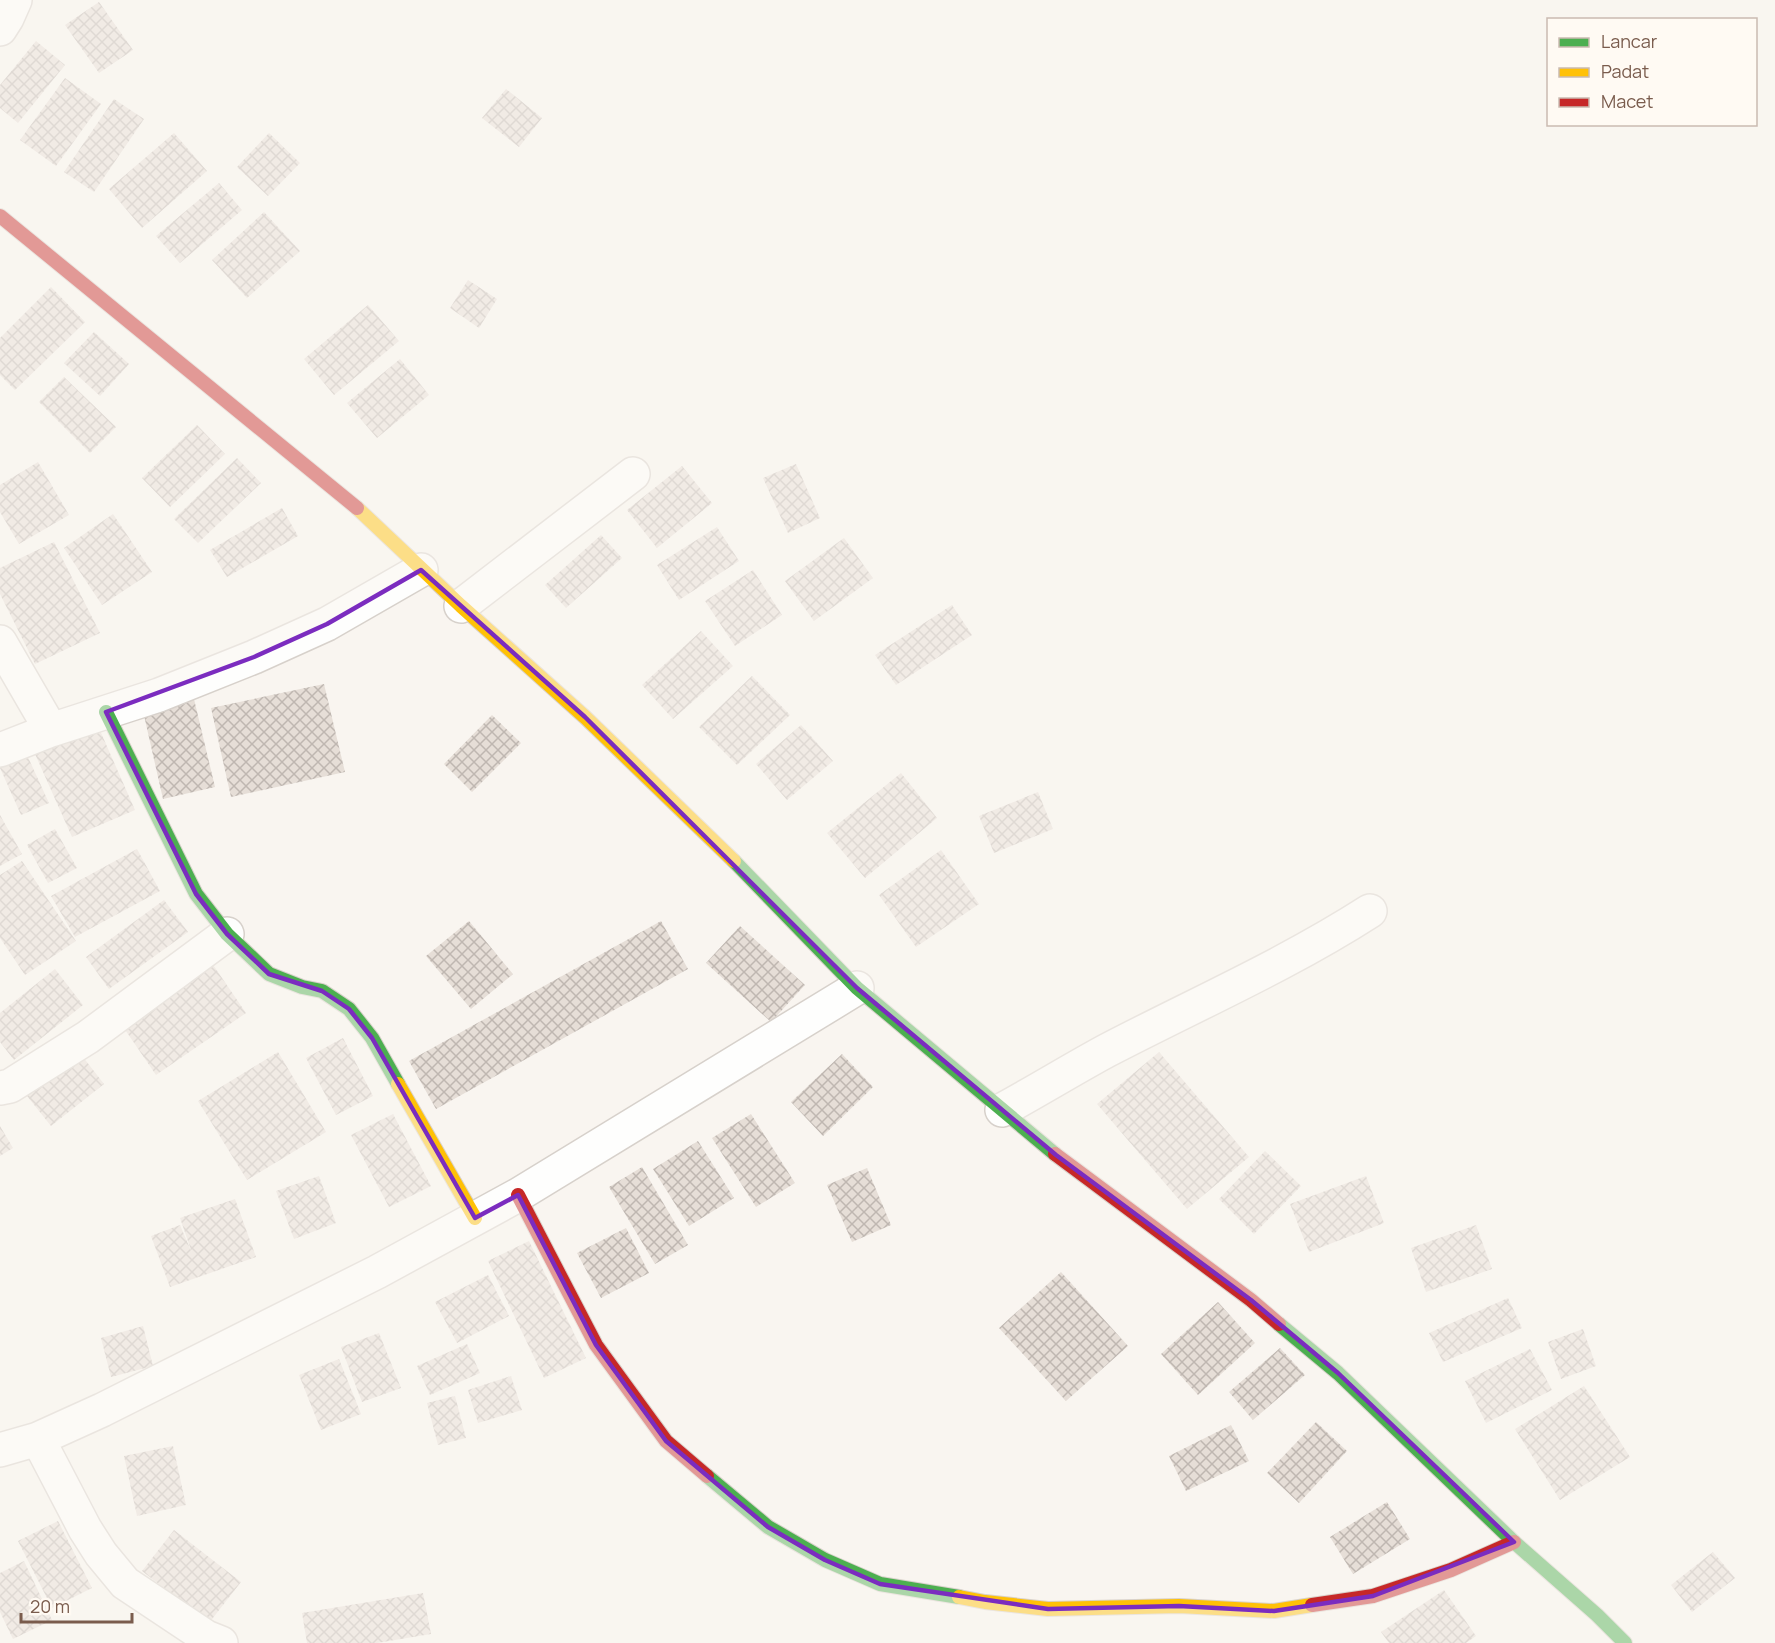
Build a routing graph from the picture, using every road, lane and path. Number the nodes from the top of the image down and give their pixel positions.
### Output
1 (15, 0) edge
2 (0, 29) edge
3 (0, 216) edge
4 (633, 474) dead end
5 (421, 570) junction
6 (461, 606) junction
7 (0, 642) edge
8 (105, 712) junction
9 (51, 730) junction
10 (0, 750) edge
11 (1370, 911) dead end
12 (227, 934) junction
13 (857, 988) junction
14 (0, 1088) edge
15 (1002, 1110) junction
16 (518, 1195) junction
17 (475, 1218) junction
18 (38, 1439) junction
19 (0, 1450) edge
20 (1514, 1542) junction
21 (221, 1643) edge
22 (1625, 1643) edge

1 - 2 street
3 - 5 street
4 - 6 street
5 - 6 street
5 - 8 street
6 - 13 street
7 - 9 street
8 - 9 street
8 - 12 street
9 - 10 street
11 - 15 street
12 - 14 street
12 - 17 street
13 - 15 street
13 - 16 street
15 - 20 street
16 - 17 street
16 - 20 street
17 - 18 street
18 - 19 street
18 - 21 street
20 - 22 street

